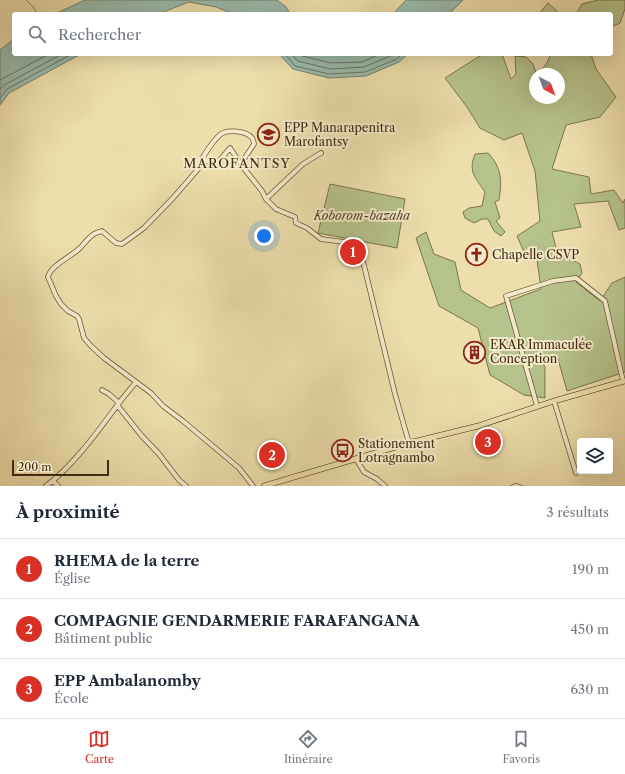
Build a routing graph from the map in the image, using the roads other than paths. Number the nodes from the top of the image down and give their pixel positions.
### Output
1 (321, 154) dead end
2 (206, 160) junction
3 (242, 166) junction
4 (266, 199) junction
5 (624, 381) edge
6 (136, 382) junction
7 (102, 390) dead end
8 (554, 401) junction
9 (118, 404) junction
10 (537, 406) junction
11 (409, 443) junction
12 (356, 459) junction
13 (576, 473) dead end
14 (54, 481) junction
15 (46, 486) edge
16 (58, 486) edge
17 (186, 486) edge
18 (253, 486) edge
19 (264, 486) edge
20 (384, 486) edge

1 - 4 street
2 - 3 street
2 - 3 street
2 - 6 street
3 - 4 street
4 - 11 street
5 - 8 main road
5 - 10 street
6 - 9 street
6 - 18 street
7 - 9 street
8 - 10 main road
8 - 13 street
9 - 14 street
9 - 17 street
10 - 11 main road
11 - 12 main road
12 - 19 main road
12 - 20 street
14 - 15 street
14 - 16 street

